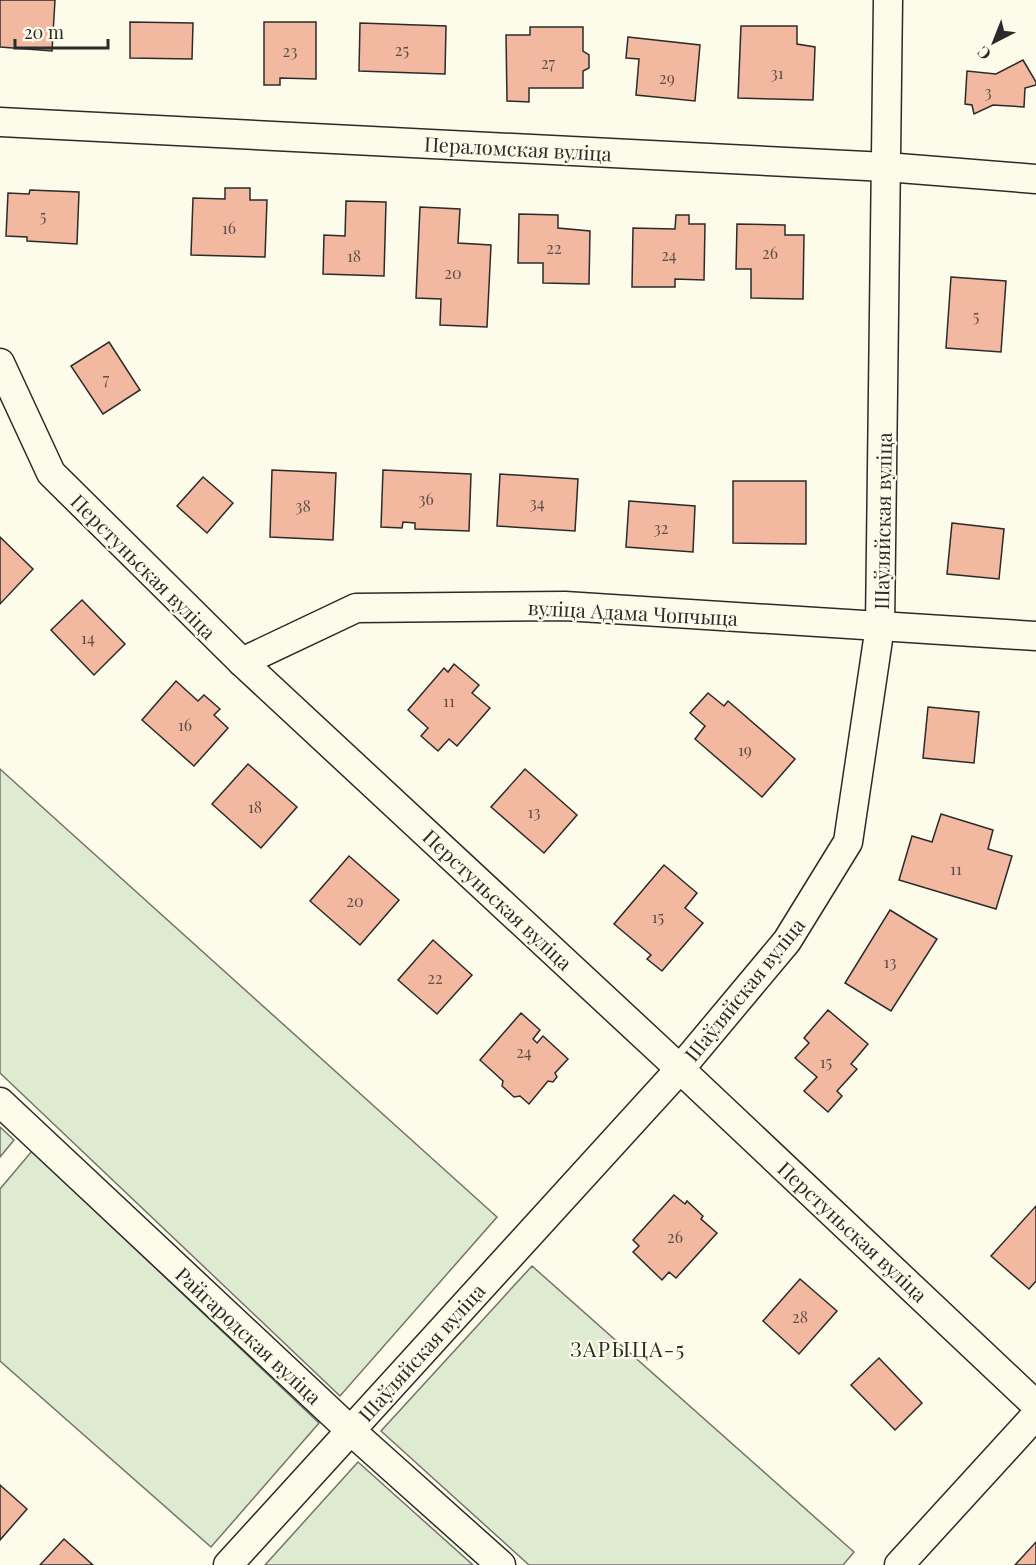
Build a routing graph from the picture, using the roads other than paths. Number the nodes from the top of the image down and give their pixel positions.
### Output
1 (888, 0) edge
2 (0, 122) edge
3 (886, 166) junction
4 (1036, 179) edge
5 (0, 363) edge
6 (880, 626) junction
7 (1036, 636) edge
8 (242, 662) junction
9 (680, 1069) junction
10 (0, 1102) edge
11 (1036, 1405) edge
12 (1036, 1415) edge
13 (350, 1430) junction
14 (228, 1565) edge
15 (501, 1565) edge
16 (899, 1565) edge

1 - 3 street, Шаўляйская вуліца
2 - 3 street, Пераломская вуліца
3 - 4 street, Пераломская вуліца
3 - 6 street, Шаўляйская вуліца
5 - 8 street, Перстуньская вуліца
6 - 7 street, вуліца Адама Чопчыца
6 - 8 street, вуліца Адама Чопчыца
6 - 9 street, Шаўляйская вуліца
8 - 9 street, Перстуньская вуліца
9 - 11 street, Перстуньская вуліца
9 - 13 street, Шаўляйская вуліца
10 - 13 street, Райгародская вуліца
12 - 16 street
13 - 14 street, Шаўляйская вуліца
13 - 15 street, Райгародская вуліца

